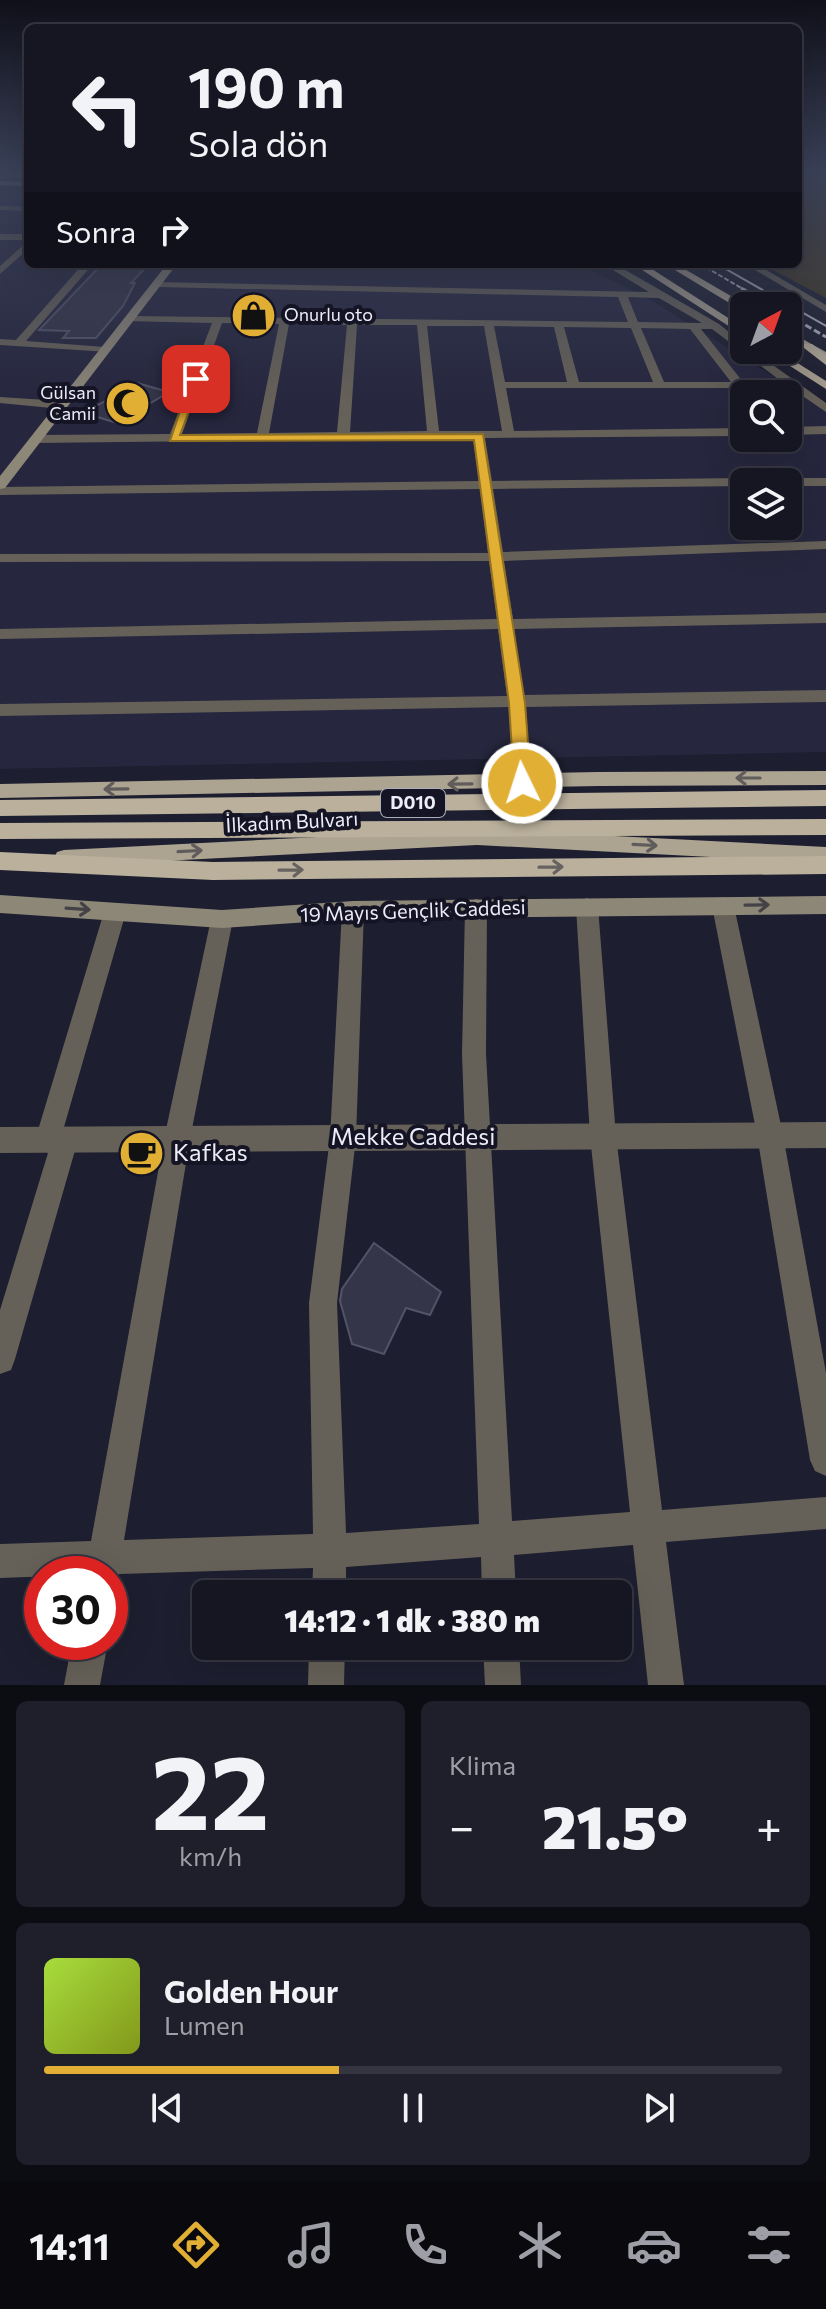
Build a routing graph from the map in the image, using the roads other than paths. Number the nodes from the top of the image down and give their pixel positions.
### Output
1 (21, 251) edge
2 (84, 268) edge
3 (169, 268) edge
4 (615, 268) edge
5 (644, 268) edge
6 (677, 268) edge
7 (757, 268) edge
8 (0, 271) edge
9 (157, 284) junction
10 (622, 295) junction
11 (664, 295) junction
12 (730, 300) edge
13 (826, 309) edge
14 (130, 319) junction
15 (218, 320) junction
16 (285, 321) junction
17 (352, 322) junction
18 (422, 323) junction
19 (488, 323) junction
20 (558, 324) junction
21 (730, 324) edge
22 (633, 325) junction
23 (693, 326) junction
24 (715, 326) junction
25 (730, 338) edge
26 (0, 342) edge
27 (802, 342) edge
28 (18, 344) junction
29 (808, 346) joint
30 (105, 350) junction
31 (826, 359) edge
32 (763, 364) edge
33 (792, 364) edge
34 (736, 380) edge
35 (784, 380) edge
36 (499, 385) junction
37 (574, 385) junction
38 (660, 385) junction
39 (730, 385) edge
40 (826, 386) edge
41 (802, 392) edge
42 (0, 400) edge
43 (62, 405) junction
44 (826, 408) edge
45 (826, 430) edge
46 (802, 431) edge
47 (730, 432) edge
48 (509, 436) junction
49 (434, 437) junction
50 (479, 437) junction
51 (262, 438) junction
52 (343, 438) junction
53 (35, 439) junction
54 (174, 439) junction
55 (7, 466) edge
56 (730, 482) edge
57 (802, 482) edge
58 (826, 482) edge
59 (486, 483) junction
60 (0, 488) edge
61 (826, 545) edge
62 (496, 557) junction
63 (0, 558) edge
64 (826, 618) edge
65 (506, 626) junction
66 (0, 634) edge
67 (826, 696) edge
68 (517, 703) junction
69 (0, 710) edge
70 (826, 778) edge
71 (522, 783) junction
72 (0, 791) edge
73 (826, 798) edge
74 (0, 808) edge
75 (826, 827) edge
76 (0, 831) edge
77 (826, 855) edge
78 (0, 861) edge
79 (826, 865) edge
80 (0, 904) edge
81 (826, 905) edge
82 (723, 906) junction
83 (587, 907) junction
84 (476, 908) junction
85 (353, 910) junction
86 (115, 912) junction
87 (222, 919) junction
88 (770, 1135) junction
89 (826, 1135) edge
90 (603, 1136) junction
91 (480, 1137) junction
92 (343, 1138) junction
93 (177, 1139) junction
94 (0, 1140) edge
95 (57, 1140) junction
96 (0, 1359) edge
97 (826, 1460) edge
98 (826, 1513) edge
99 (649, 1527) junction
100 (496, 1539) junction
101 (330, 1550) junction
102 (105, 1556) edge
103 (0, 1561) edge
104 (24, 1562) edge
105 (128, 1564) edge
106 (329, 1580) edge
107 (498, 1580) edge
108 (87, 1660) edge
109 (327, 1660) edge
110 (502, 1660) edge
111 (82, 1685) edge
112 (326, 1685) edge
113 (503, 1685) edge
114 (666, 1685) edge

1 - 8 street
2 - 28 street
3 - 9 main road
4 - 11 street
5 - 21 main road
6 - 12 main road
7 - 13 street
9 - 10 street
9 - 14 main road
10 - 11 street
10 - 22 street
11 - 24 street
14 - 15 street
14 - 30 main road
15 - 16 street
15 - 54 street
16 - 17 street
16 - 51 street
17 - 18 street
17 - 52 street
18 - 19 street
18 - 49 street
19 - 20 street
19 - 36 street
20 - 22 street
20 - 37 street
22 - 23 street
22 - 38 street
23 - 24 street
23 - 34 street
24 - 25 street
26 - 28 street
27 - 29 main road
28 - 30 street
29 - 31 highway
30 - 43 main road
32 - 35 street
33 - 40 main road
36 - 37 street
36 - 48 street
37 - 38 street
38 - 39 street
41 - 44 street
42 - 43 street
43 - 53 main road
45 - 46 street
47 - 48 street
48 - 50 street
49 - 50 street
49 - 52 street
50 - 59 street
51 - 52 street
51 - 54 street
53 - 54 street
53 - 55 main road
55 - 60 main road
56 - 59 street
57 - 58 street
59 - 60 street
59 - 62 street
61 - 62 street
62 - 63 street
62 - 65 street
64 - 65 street
65 - 66 street
65 - 68 street
67 - 68 street
68 - 69 street
68 - 71 street
70 -> 71 main road, İlkadım Bulvarı
71 -> 72 main road, İlkadım Bulvarı
73 - 74 highway, İlkadım Bulvarı / D010
75 - 76 highway, İlkadım Bulvarı / D010
78 -> 77 main road, İlkadım Bulvarı
78 -> 79 highway
80 -> 86 main road, 19 Mayıs Gençlik Caddesi
82 -> 81 main road, 19 Mayıs Gençlik Caddesi
82 - 83 main road, 19 Mayıs Gençlik Caddesi
82 - 88 street
83 - 84 main road, 19 Mayıs Gençlik Caddesi
83 - 90 street
84 - 85 main road, 19 Mayıs Gençlik Caddesi
84 - 91 street
85 - 87 main road, 19 Mayıs Gençlik Caddesi
85 - 92 street
86 - 87 main road, 19 Mayıs Gençlik Caddesi
86 - 95 street
87 - 93 street
88 - 89 street, Mekke Caddesi
88 - 90 street, Mekke Caddesi
88 - 97 street
90 - 91 street, Mekke Caddesi
90 - 99 street
91 - 92 street, Mekke Caddesi
91 - 100 street
92 - 93 street, Mekke Caddesi
92 - 101 street
93 - 95 street, Mekke Caddesi
93 - 102 street
94 - 95 street, Mekke Caddesi
95 - 96 street
98 - 99 street
99 - 100 street
99 - 114 street
100 - 101 street
100 - 107 street
101 - 105 street
101 - 106 street
103 - 104 street
108 - 111 street
109 - 112 street
110 - 113 street

